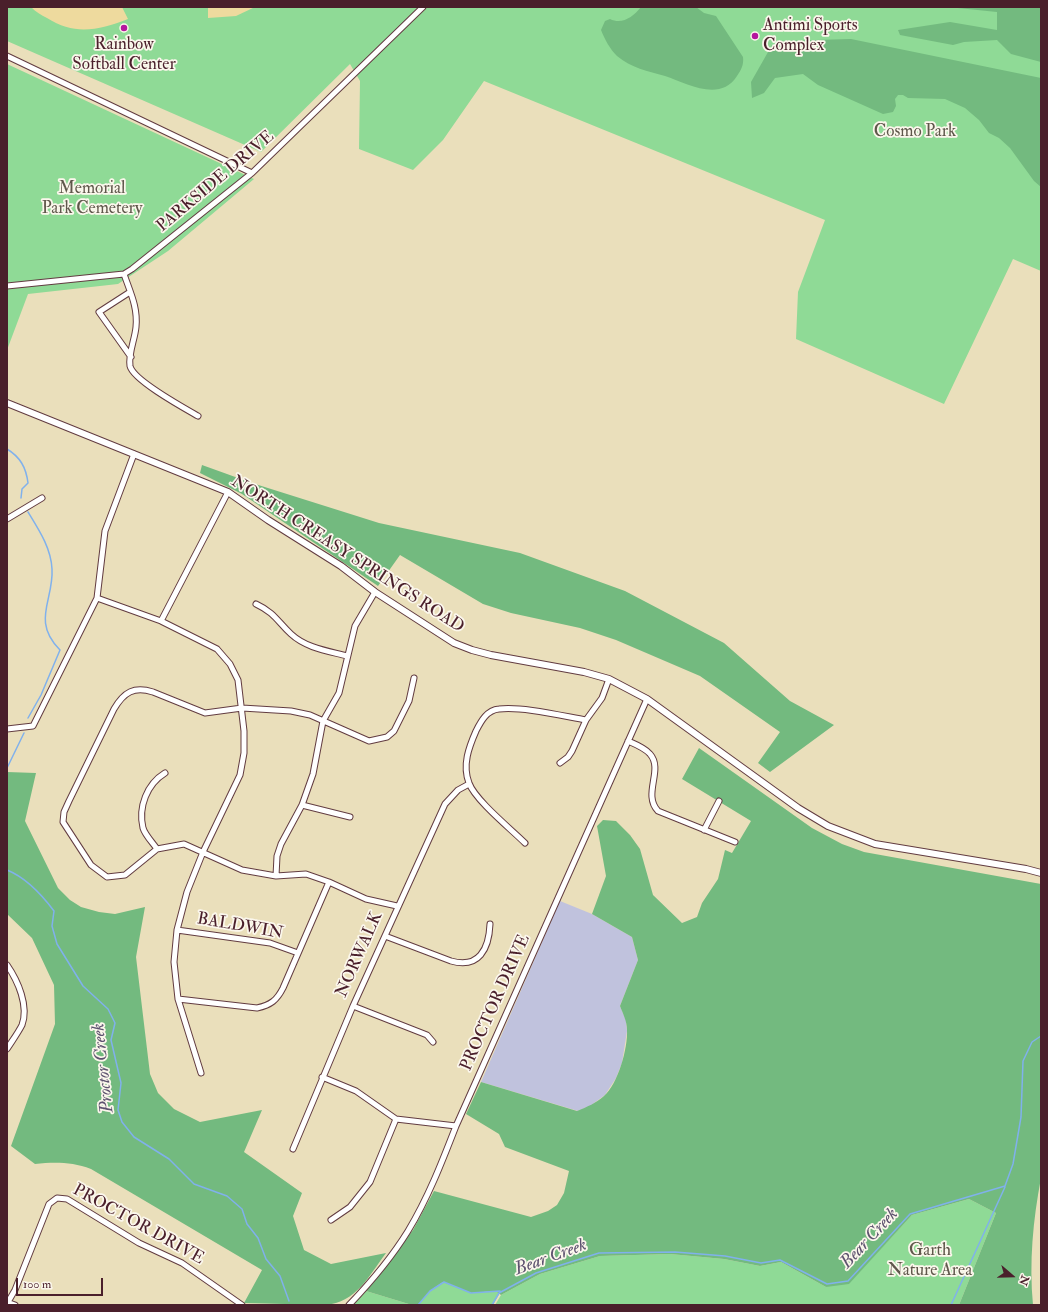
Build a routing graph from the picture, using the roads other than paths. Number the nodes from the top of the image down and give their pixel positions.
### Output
1 (423, 7) edge
2 (7, 56) edge
3 (252, 174) junction
4 (124, 274) junction
5 (7, 286) edge
6 (130, 292) junction
7 (131, 357) junction
8 (7, 403) edge
9 (198, 416) dead end
10 (134, 454) junction
11 (228, 492) junction
12 (42, 498) dead end
13 (7, 519) edge
14 (375, 592) junction
15 (97, 598) junction
16 (256, 604) dead end
17 (161, 621) junction
18 (347, 656) junction
19 (414, 678) dead end
20 (609, 679) junction
21 (647, 698) junction
22 (242, 708) junction
23 (586, 720) junction
24 (323, 721) junction
25 (7, 729) edge
26 (628, 741) junction
27 (560, 763) dead end
28 (165, 773) dead end
29 (469, 784) junction
30 (719, 801) dead end
31 (302, 805) junction
32 (350, 817) dead end
33 (704, 830) junction
34 (735, 842) dead end
35 (525, 843) dead end
36 (157, 849) junction
37 (203, 852) junction
38 (1041, 873) edge
39 (276, 876) junction
40 (329, 882) junction
41 (397, 906) junction
42 (490, 924) dead end
43 (176, 930) junction
44 (385, 936) junction
45 (298, 953) junction
46 (7, 966) edge
47 (178, 999) junction
48 (353, 1006) junction
49 (433, 1042) dead end
50 (7, 1049) edge
51 (201, 1073) dead end
52 (322, 1077) junction
53 (396, 1119) junction
54 (456, 1126) junction
55 (293, 1149) dead end
56 (331, 1220) dead end
57 (8, 1302) edge
58 (15, 1305) edge
59 (242, 1305) edge
60 (349, 1305) edge

1 - 3 street, PARKSIDE DRIVE
2 - 3 street
3 - 4 street, PARKSIDE DRIVE
4 - 5 street, PARKSIDE DRIVE
4 - 6 street
6 - 7 street
6 - 7 street
7 - 9 street
8 - 10 street, NORTH CREASY SPRINGS ROAD
10 - 11 street, NORTH CREASY SPRINGS ROAD
10 - 15 street
11 - 14 street, NORTH CREASY SPRINGS ROAD
11 - 17 street
12 - 13 street
14 - 18 street
14 - 20 street, NORTH CREASY SPRINGS ROAD
15 - 17 street
15 - 25 street
16 - 18 street
17 - 22 street
18 - 24 street
19 - 24 street
20 - 21 street, NORTH CREASY SPRINGS ROAD
20 - 23 street
21 - 26 street, PROCTOR DRIVE
21 - 38 street, NORTH CREASY SPRINGS ROAD
22 - 24 street
22 - 36 street
22 - 37 street
23 - 27 street
23 - 29 street
24 - 31 street
26 - 33 street
26 - 54 street, PROCTOR DRIVE
28 - 36 street
29 - 35 street
29 - 41 street, NORWALK
30 - 33 street
31 - 32 street
31 - 39 street
33 - 34 street
36 - 37 street
37 - 39 street
37 - 43 street
39 - 40 street
40 - 41 street
40 - 45 street
41 - 44 street, NORWALK
42 - 44 street
43 - 45 street, BALDWIN
43 - 47 street
44 - 48 street, NORWALK
45 - 47 street
46 - 50 street
47 - 51 street
48 - 49 street
48 - 52 street, NORWALK
52 - 53 street
52 - 55 street, NORWALK
53 - 54 street
53 - 56 street
54 - 60 street, PROCTOR DRIVE
57 - 58 street
57 - 59 street, PROCTOR DRIVE

